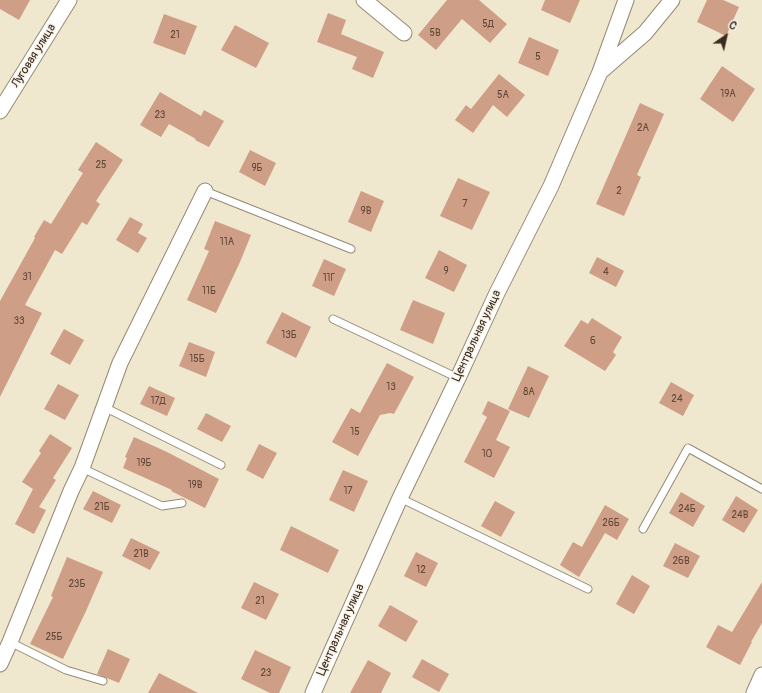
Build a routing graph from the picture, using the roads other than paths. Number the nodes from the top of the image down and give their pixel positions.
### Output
1 (69, 0) edge
2 (364, 0) edge
3 (626, 0) edge
4 (672, 0) edge
5 (404, 33) dead end
6 (600, 72) junction
7 (0, 111) edge
8 (205, 191) joint
9 (351, 248) dead end
10 (333, 319) dead end
11 (458, 378) junction
12 (104, 407) junction
13 (221, 465) dead end
14 (82, 468) junction
15 (762, 489) edge
16 (400, 498) junction
17 (182, 503) dead end
18 (643, 529) dead end
19 (588, 589) dead end
20 (10, 642) junction
21 (0, 664) edge
22 (762, 675) edge
23 (103, 681) dead end
24 (313, 693) edge
25 (754, 693) edge

1 - 7 street, Луговая улица
2 - 5 street
3 - 6 street
4 - 6 street, Центральная улица
6 - 11 street, Центральная улица
8 - 9 lane
8 - 12 street
10 - 11 lane
11 - 16 street, Центральная улица
12 - 13 lane
12 - 14 street
14 - 17 lane
14 - 20 street
15 - 18 lane
16 - 19 lane
16 - 24 street, Центральная улица
20 - 21 street
20 - 23 lane
22 - 25 street

